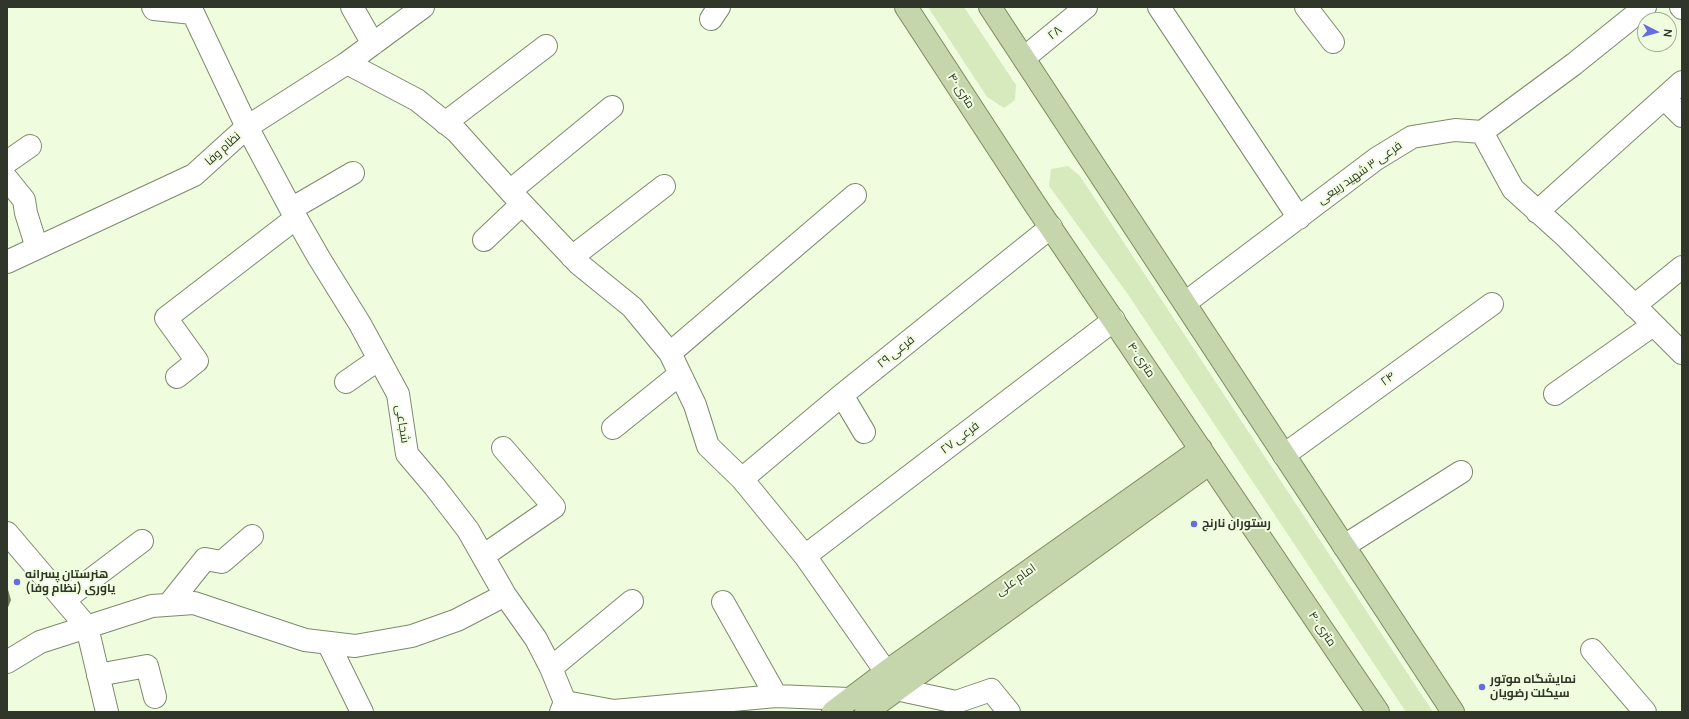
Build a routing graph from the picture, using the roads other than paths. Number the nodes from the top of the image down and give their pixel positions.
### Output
1 (153, 7) edge
2 (352, 7) edge
3 (423, 7) edge
4 (906, 7) edge
5 (990, 7) edge
6 (1086, 7) edge
7 (1159, 7) edge
8 (1306, 7) edge
9 (1644, 7) edge
10 (1333, 42) dead end
11 (373, 44) junction
12 (546, 46) dead end
13 (1024, 58) junction
14 (347, 63) junction
15 (1682, 82) edge
16 (1664, 98) junction
17 (612, 107) dead end
18 (1682, 116) edge
19 (445, 123) junction
20 (247, 127) junction
21 (1482, 132) junction
22 (30, 146) dead end
23 (7, 162) edge
24 (353, 173) dead end
25 (7, 179) edge
26 (664, 186) dead end
27 (855, 195) dead end
28 (516, 198) junction
29 (1537, 212) junction
30 (294, 213) junction
31 (1299, 218) junction
32 (1051, 227) junction
33 (484, 240) dead end
34 (37, 248) junction
35 (572, 257) junction
36 (7, 262) edge
37 (1682, 267) edge
38 (1184, 303) junction
39 (1492, 304) dead end
40 (1634, 306) junction
41 (1114, 320) junction
42 (1653, 325) junction
43 (670, 353) junction
44 (1682, 353) edge
45 (379, 359) junction
46 (680, 374) junction
47 (177, 377) dead end
48 (346, 382) dead end
49 (1555, 394) dead end
50 (842, 395) junction
51 (613, 428) dead end
52 (864, 432) dead end
53 (503, 448) dead end
54 (1284, 454) junction
55 (1206, 456) junction
56 (1461, 472) dead end
57 (742, 479) junction
58 (7, 534) edge
59 (252, 536) dead end
60 (142, 541) dead end
61 (1344, 546) junction
62 (483, 556) junction
63 (805, 556) junction
64 (505, 595) junction
65 (64, 600) junction
66 (632, 601) dead end
67 (723, 602) dead end
68 (169, 604) junction
69 (87, 627) junction
70 (328, 643) junction
71 (1592, 650) dead end
72 (7, 662) edge
73 (551, 668) junction
74 (98, 675) junction
75 (891, 681) junction
76 (776, 696) junction
77 (155, 697) dead end
78 (841, 705) edge
79 (563, 707) edge
80 (107, 712) edge
81 (362, 712) edge
82 (866, 712) edge
83 (1009, 712) edge
84 (1378, 712) edge
85 (1453, 712) edge
86 (1645, 712) edge

1 - 20 street, شجاعی
2 - 11 street
3 - 11 street, نظام وفا
4 - 32 main road, ۴۰ متری
5 - 13 main road
6 - 13 street, ۲۸
7 - 31 street
8 - 10 street
9 - 21 street
11 - 14 street, نظام وفا
12 - 19 street
13 - 38 main road
14 - 19 street
14 - 20 street, نظام وفا
15 - 16 street
16 - 18 street
16 - 29 street
17 - 28 street
19 - 28 street
20 - 30 street, شجاعی
20 - 34 street, نظام وفا
21 - 29 street
21 - 31 street, فرعی ۳ شهید ربیعی
22 - 23 street
24 - 30 street
25 - 34 street
26 - 35 street
27 - 43 street
28 - 33 street
28 - 35 street
29 - 40 street
30 - 45 street, شجاعی
30 - 47 street
31 - 38 street, فرعی ۳ شهید ربیعی
32 - 41 main road, ۴۰ متری
32 - 50 street, فرعی ۲۹
34 - 36 street, نظام وفا
35 - 43 street
37 - 40 street
38 - 54 main road
39 - 54 street, ۲۴
40 - 42 street
41 - 55 main road, ۴۰ متری
41 - 63 street, فرعی ۲۷
42 - 44 street
42 - 49 street
43 - 46 street
45 - 48 street
45 - 62 street, شجاعی
46 - 51 street
46 - 57 street
50 - 52 street
50 - 57 street, فرعی ۲۹
53 - 62 street
54 - 61 main road
55 - 75 main road, امام علی
55 - 84 main road, ۴۰ متری
56 - 61 street
57 - 63 street
58 - 65 street
59 - 68 street
60 - 65 street
61 - 85 main road
62 - 64 street, شجاعی
63 - 75 street
64 - 70 street
64 - 73 street, شجاعی
65 - 69 street
66 - 73 street
67 - 76 street
68 - 69 street
68 - 70 street
69 - 72 street
69 - 74 street
70 - 81 street
71 - 86 street
73 - 79 street, شجاعی
74 - 77 street
74 - 80 street
75 - 78 main road, امام علی
75 - 82 main road
75 - 83 street
76 - 78 street
76 - 79 street

